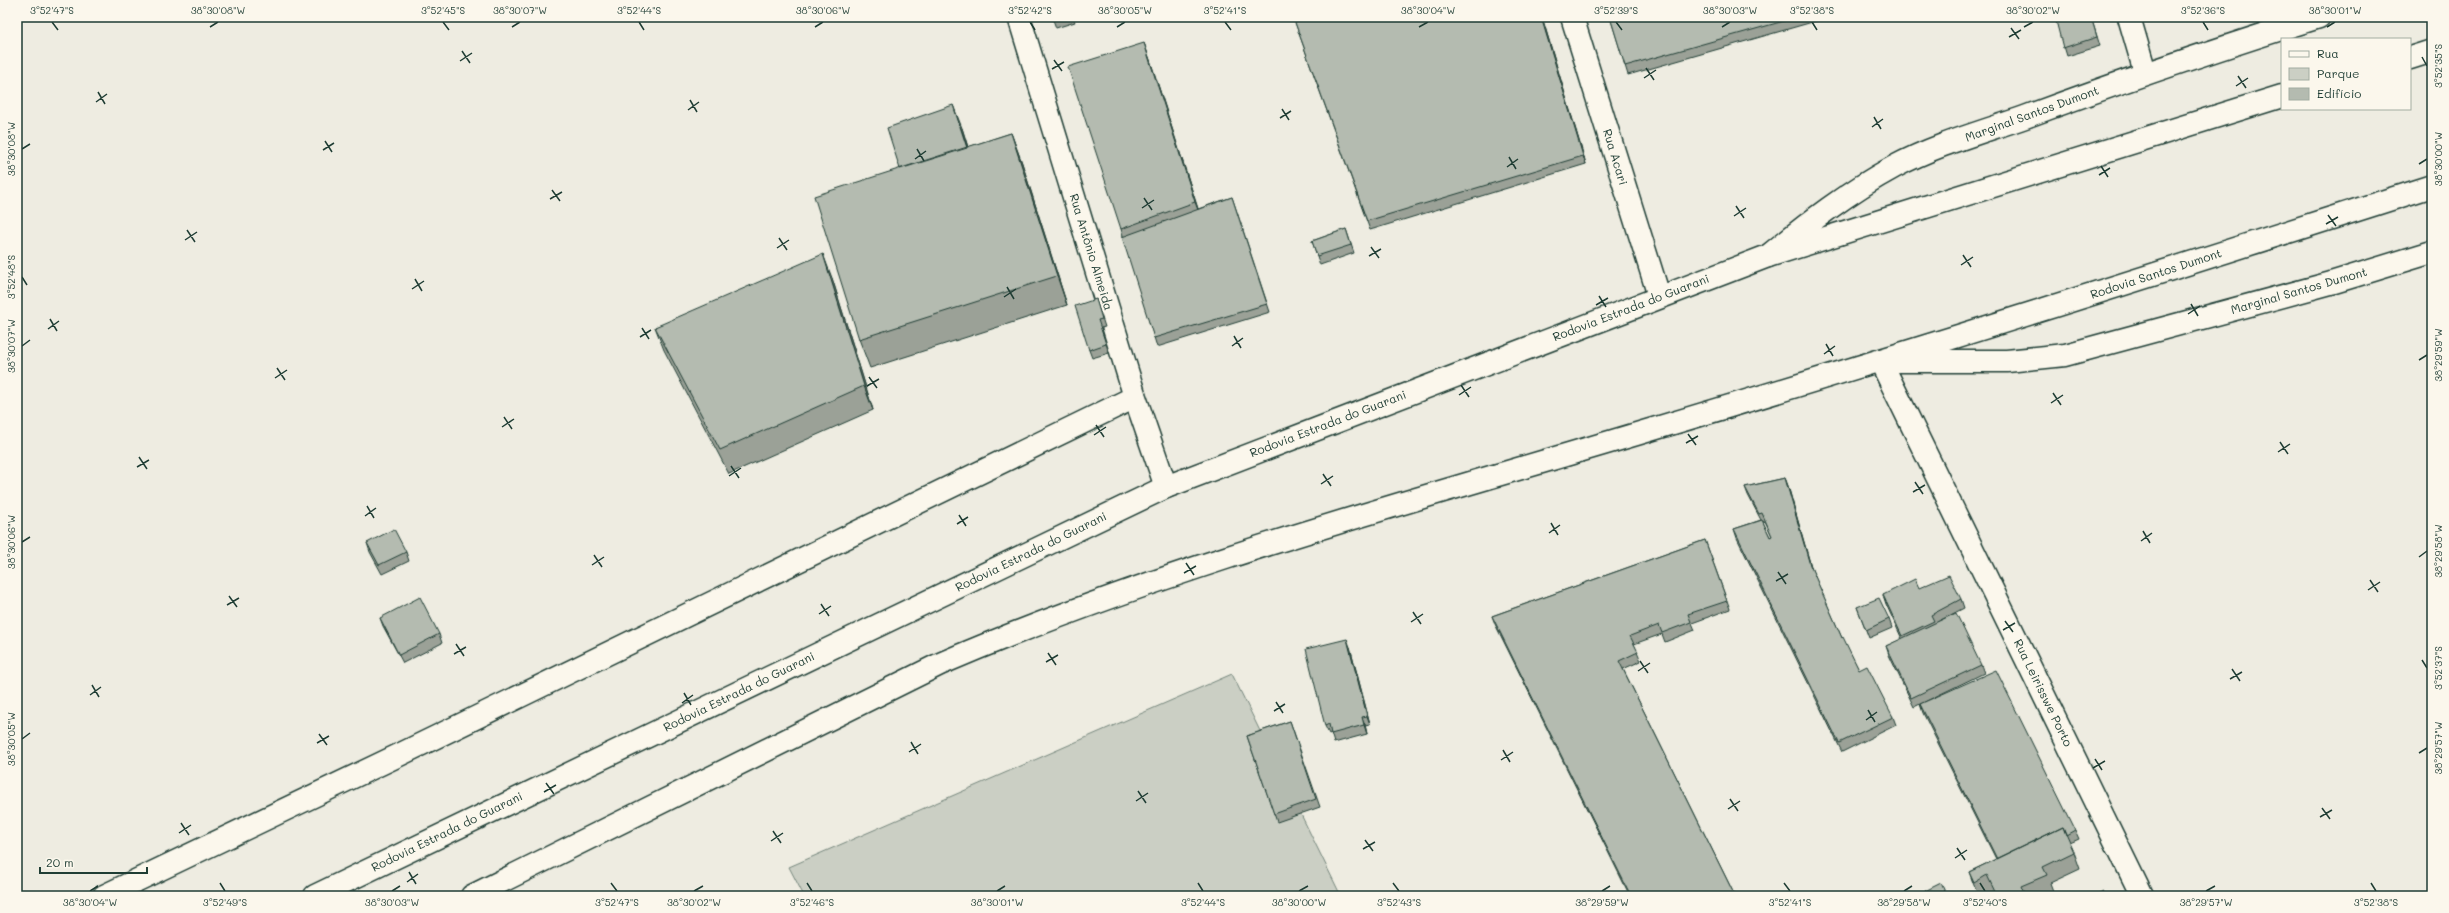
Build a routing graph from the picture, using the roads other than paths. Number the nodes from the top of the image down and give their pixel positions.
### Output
1 (1019, 17) edge
2 (1572, 17) edge
3 (2128, 17) edge
4 (2319, 17) edge
5 (2432, 51) edge
6 (2411, 58) edge
7 (2145, 72) junction
8 (2281, 96) edge
9 (2432, 186) edge
10 (2432, 252) edge
11 (1768, 256) junction
12 (1659, 296) junction
13 (1880, 362) junction
14 (1135, 397) junction
15 (1166, 487) junction
16 (104, 896) edge
17 (315, 896) edge
18 (472, 896) edge
19 (2142, 896) edge

1 - 14 main road, Rua Antônio Almeida
2 - 12 main road, Rua Acari
3 - 7 main road
4 - 7 main road, Marginal Santos Dumont
5 - 6 main road
7 - 11 main road, Marginal Santos Dumont
8 - 11 main road
9 - 13 main road, Rodovia Santos Dumont
10 - 13 main road, Marginal Santos Dumont
11 - 12 main road, Rodovia Estrada do Guarani
12 - 15 main road, Rodovia Estrada do Guarani
13 - 18 main road
13 - 19 main road, Rua Leirisswe Porto
14 - 15 main road, Rua Antônio Almeida
14 - 16 main road
15 - 17 main road, Rodovia Estrada do Guarani

